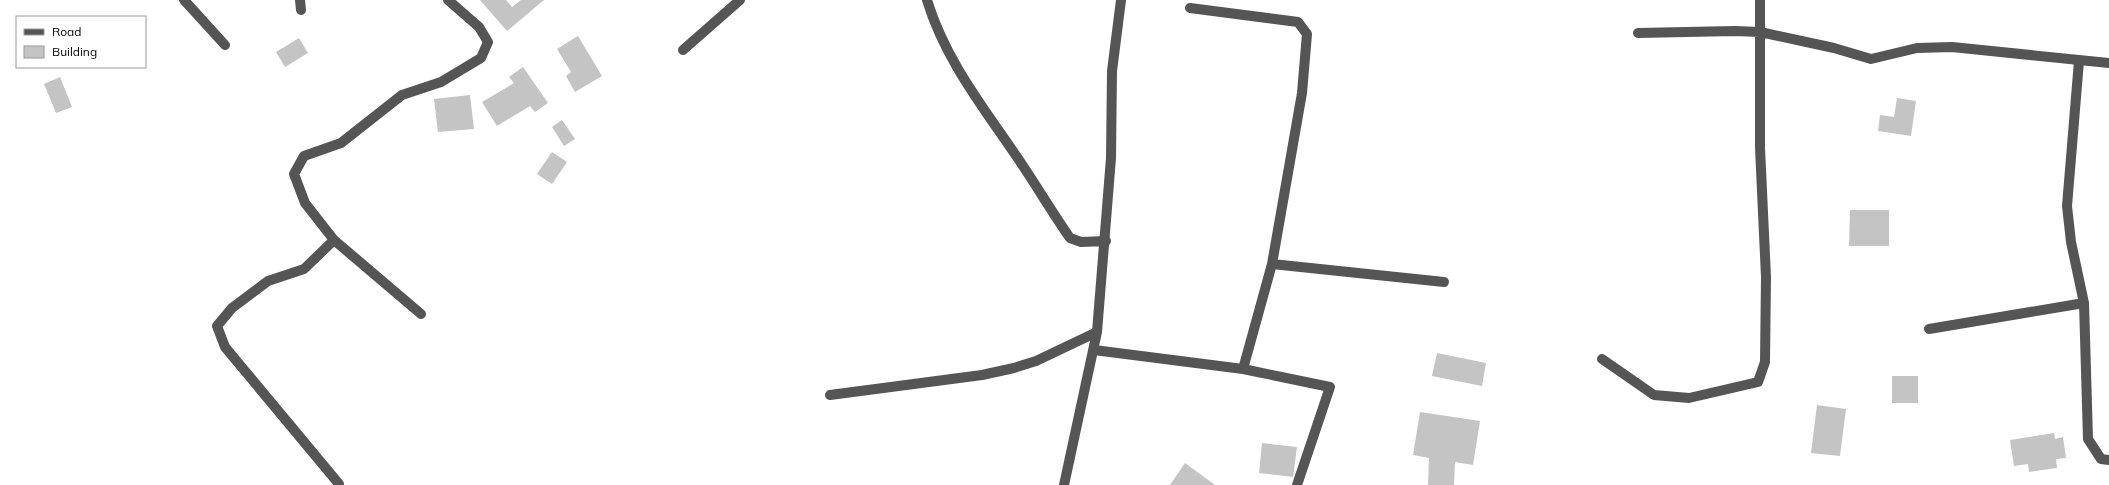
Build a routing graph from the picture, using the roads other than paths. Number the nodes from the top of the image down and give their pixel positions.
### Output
1 (184, 0) edge
2 (448, 0) edge
3 (740, 0) edge
4 (927, 0) edge
5 (1121, 0) edge
6 (1760, 0) edge
7 (1190, 8) dead end
8 (1760, 32) junction
9 (1638, 34) dead end
10 (225, 45) dead end
11 (683, 50) dead end
12 (2079, 61) junction
13 (2109, 63) edge
14 (334, 240) junction
15 (1106, 241) junction
16 (1272, 264) junction
17 (1444, 282) dead end
18 (2084, 303) junction
19 (421, 314) dead end
20 (1929, 329) dead end
21 (1097, 332) junction
22 (1094, 350) junction
23 (1602, 359) dead end
24 (1243, 369) junction
25 (830, 395) dead end
26 (2109, 460) edge
27 (339, 484) edge
28 (1064, 485) edge
29 (1297, 485) edge

1 - 10 street
2 - 14 street
3 - 11 street
4 - 15 street
5 - 15 street
6 - 8 street
7 - 16 street
8 - 9 street
8 - 12 street
8 - 23 street
12 - 13 street
12 - 18 street
14 - 19 street
14 - 27 street
15 - 21 street
16 - 17 street
16 - 24 street
18 - 20 street
18 - 26 street
21 - 22 street
21 - 25 street
22 - 24 street
22 - 28 street
24 - 29 street

